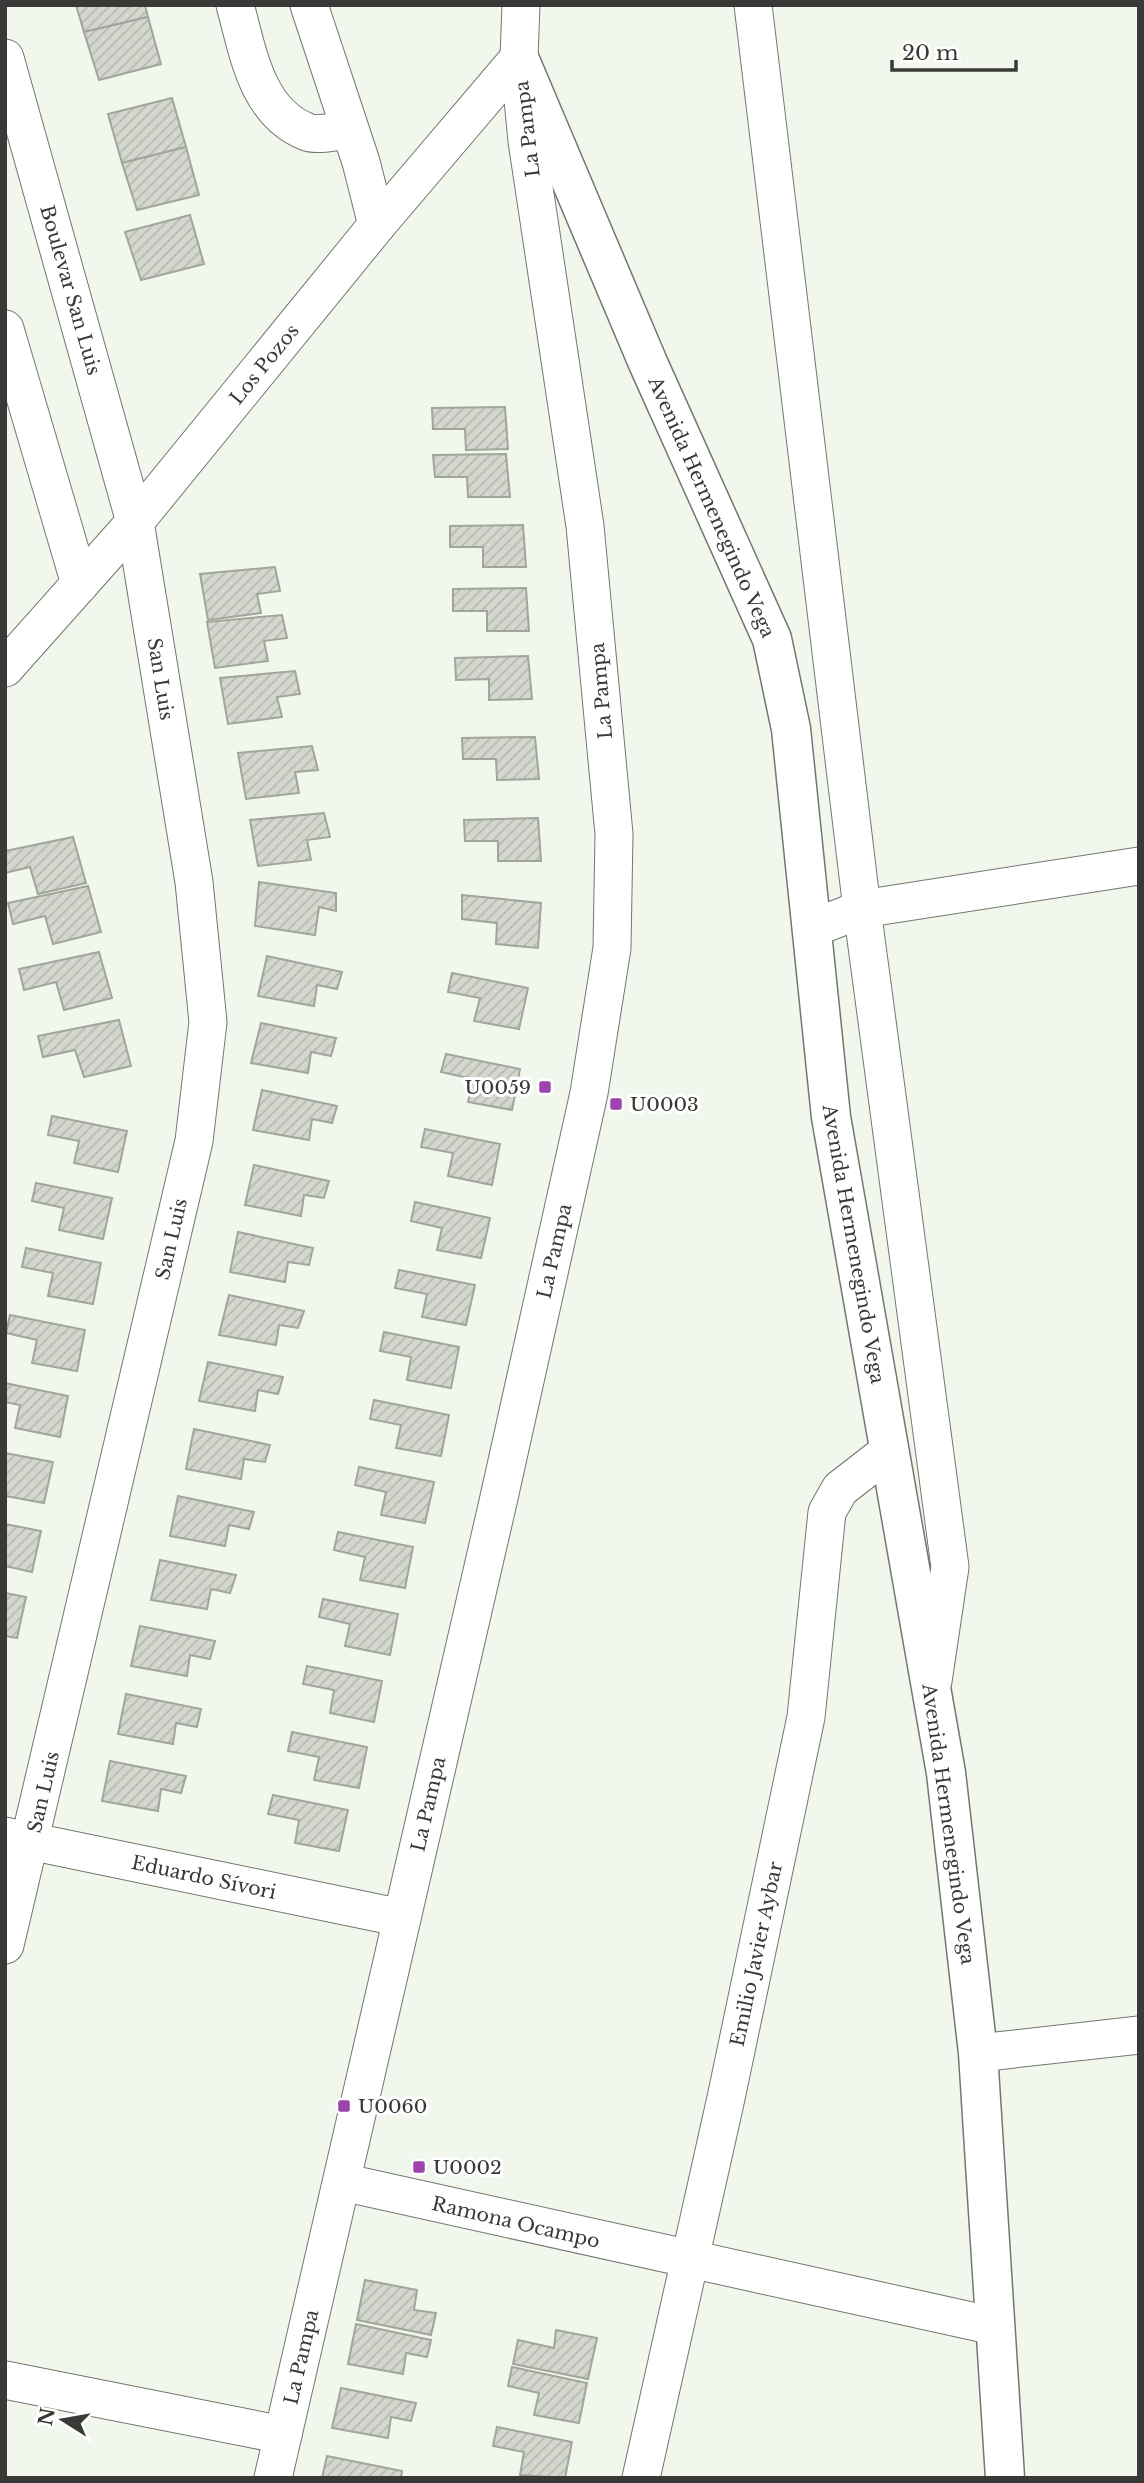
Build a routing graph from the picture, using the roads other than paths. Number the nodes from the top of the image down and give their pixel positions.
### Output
1 (235, 5) edge
2 (309, 5) edge
3 (521, 5) edge
4 (753, 5) edge
5 (5, 58) edge
6 (519, 58) junction
7 (349, 130) junction
8 (376, 225) junction
9 (5, 328) edge
10 (135, 522) junction
11 (80, 584) junction
12 (5, 668) edge
13 (1139, 866) edge
14 (862, 909) junction
15 (813, 928) junction
16 (890, 1451) junction
17 (931, 1691) junction
18 (18, 1838) edge
19 (402, 1918) junction
20 (5, 1945) edge
21 (1139, 2035) edge
22 (978, 2053) junction
23 (342, 2182) junction
24 (690, 2260) junction
25 (994, 2326) junction
26 (5, 2380) edge
27 (283, 2435) junction
28 (273, 2478) edge
29 (641, 2478) edge
30 (1005, 2478) edge

1 - 7 street
2 - 7 street
3 - 6 street, La Pampa
4 - 14 street
5 - 10 street, Boulevar San Luis
6 - 8 street, Los Pozos
6 - 15 street, Avenida Hermenegindo Vega
6 - 19 street, La Pampa
7 - 8 street
8 - 10 street, Los Pozos
9 - 11 street
10 - 11 street, Los Pozos
10 - 18 street, San Luis
11 - 12 street, Los Pozos
13 - 14 street
14 - 15 street
14 - 17 street
15 - 16 street, Avenida Hermenegindo Vega
16 - 17 street, Avenida Hermenegindo Vega
16 - 24 street, Emilio Javier Aybar
17 - 22 street, Avenida Hermenegindo Vega
18 - 19 street, Eduardo Sívori
18 - 20 street, San Luis
19 - 23 street, La Pampa
21 - 22 street
22 - 25 street, Avenida Hermenegindo Vega
23 - 24 street, Ramona Ocampo
23 - 27 street, La Pampa
24 - 25 street, Ramona Ocampo
24 - 29 street, Emilio Javier Aybar
25 - 30 street, Avenida Hermenegindo Vega
26 - 27 street
27 - 28 street, La Pampa

